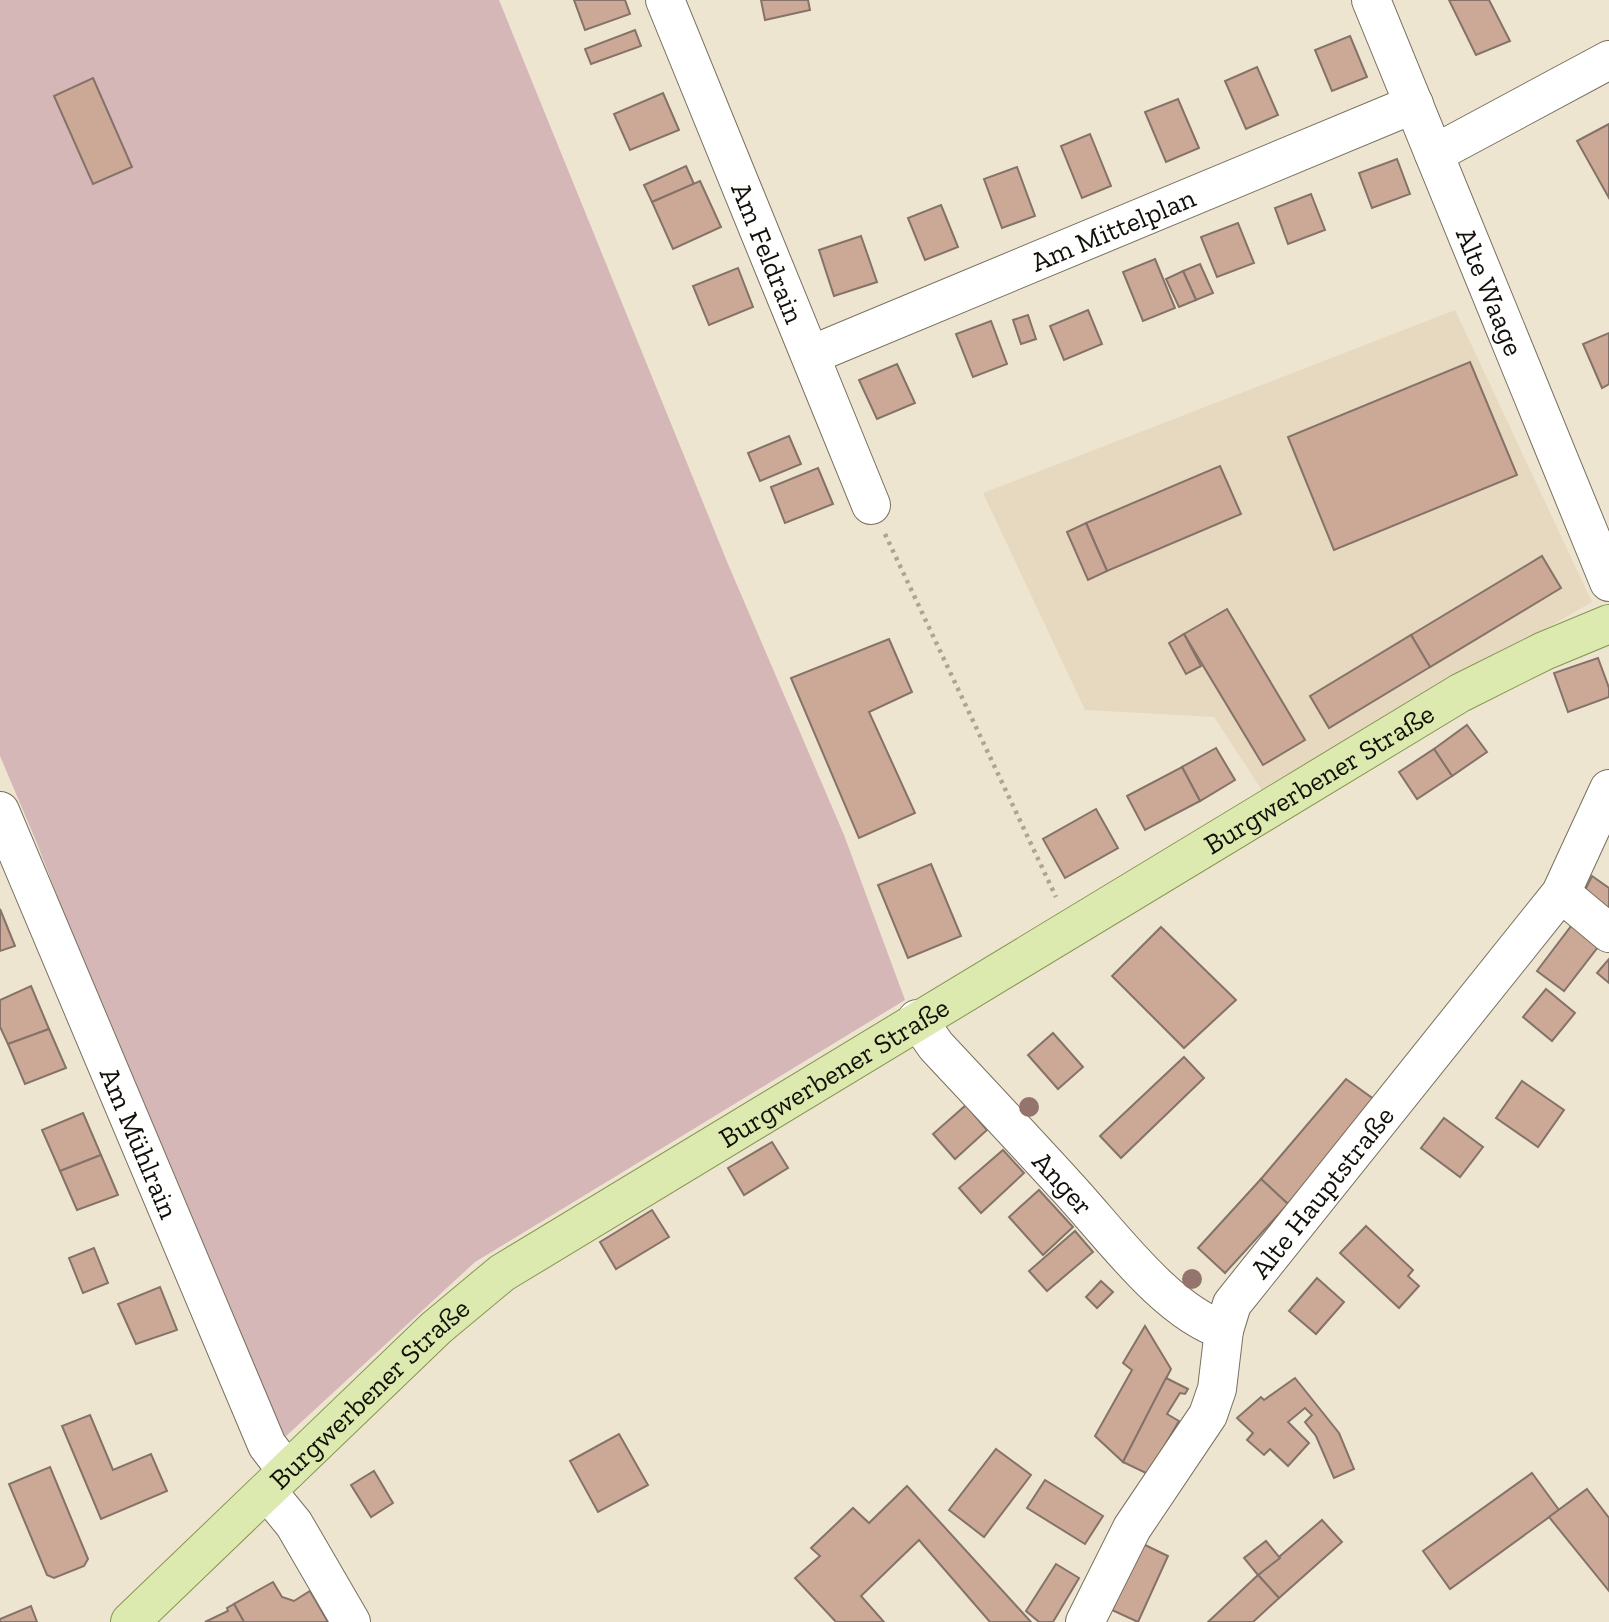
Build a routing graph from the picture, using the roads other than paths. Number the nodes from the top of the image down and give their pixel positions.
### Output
1 (665, 0) edge
2 (1371, 0) edge
3 (1609, 60) edge
4 (1414, 104) junction
5 (1434, 154) junction
6 (811, 355) junction
7 (871, 505) road end
8 (1609, 582) edge
9 (1609, 624) edge
10 (1609, 789) edge
11 (0, 811) edge
12 (1561, 893) junction
13 (1609, 933) edge
14 (917, 1019) junction
15 (1224, 1330) junction
16 (277, 1481) junction
17 (130, 1622) edge
18 (351, 1622) edge
19 (1084, 1622) edge

1 - 6 street, Am Feldrain
2 - 4 street, Alte Waage
3 - 5 street
4 - 5 street, Alte Waage
4 - 6 street, Am Mittelplan
5 - 8 street, Alte Waage
6 - 7 street, Am Feldrain
9 - 14 main road, Burgwerbener Straße
10 - 12 street, Alte Hauptstraße
11 - 16 street, Am Mühlrain
12 - 13 street
12 - 15 street, Alte Hauptstraße
14 - 15 street, Anger
14 - 16 main road, Burgwerbener Straße
15 - 19 street, Alte Hauptstraße
16 - 17 main road, Burgwerbener Straße
16 - 18 street, Am Mühlrain

